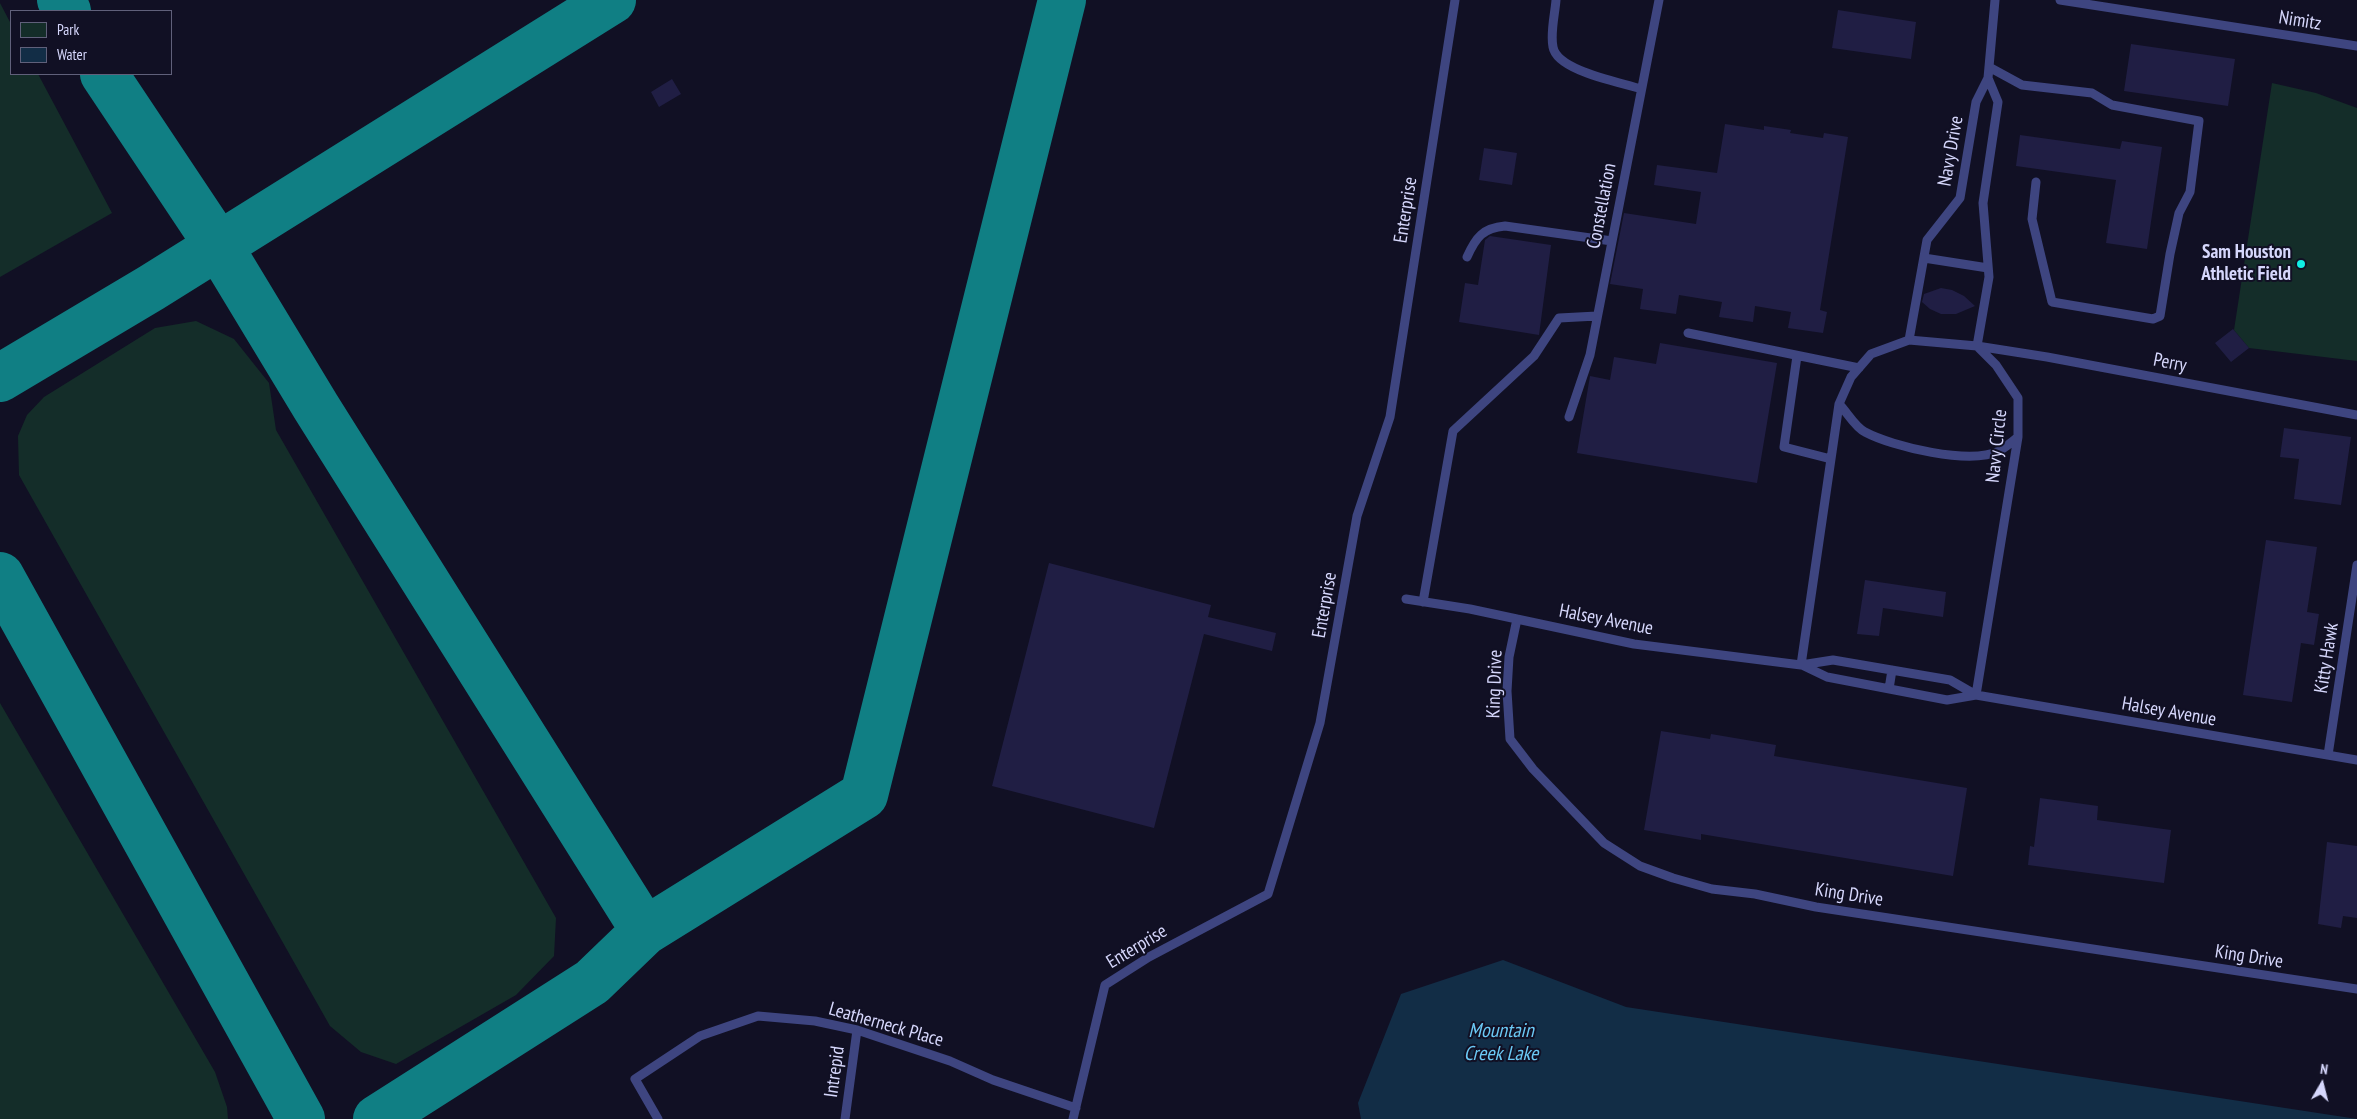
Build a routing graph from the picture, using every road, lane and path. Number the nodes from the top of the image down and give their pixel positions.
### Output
1 (1455, 0) edge
2 (1556, 0) edge
3 (1659, 0) edge
4 (1995, 0) edge
5 (2060, 0) edge
6 (2357, 46) edge
7 (1989, 68) junction
8 (1988, 78) junction
9 (1641, 89) junction
10 (2036, 182) dead end
11 (1612, 241) junction
12 (1467, 256) dead end
13 (1924, 258) junction
14 (1988, 268) junction
15 (1597, 316) junction
16 (1688, 334) dead end
17 (1909, 340) junction
18 (1976, 346) junction
19 (1797, 356) junction
20 (1859, 368) junction
21 (1839, 404) junction
22 (2357, 415) edge
23 (1569, 417) dead end
24 (2018, 437) junction
25 (1831, 459) junction
26 (2357, 565) edge
27 (1406, 599) dead end
28 (1424, 602) junction
29 (1517, 619) junction
30 (1801, 665) junction
31 (1892, 670) junction
32 (1889, 689) junction
33 (1976, 695) junction
34 (2328, 755) junction
35 (2357, 760) edge
36 (2357, 989) edge
37 (857, 1030) junction
38 (1076, 1108) junction
39 (658, 1119) edge
40 (845, 1119) edge
41 (1074, 1119) edge

1 - 38 lane, Enterprise
2 - 9 lane
3 - 9 lane, Constellation
4 - 7 lane, Navy Drive
5 - 6 lane, Nimitz
7 - 8 lane, Navy Drive
7 - 10 lane
8 - 13 lane, Navy Drive
8 - 14 lane, Navy Drive
9 - 11 lane, Constellation
11 - 12 lane
11 - 15 lane, Constellation
13 - 14 lane
13 - 17 lane, Navy Drive
14 - 18 lane, Navy Drive
15 - 23 lane, Constellation
15 - 28 lane
16 - 19 lane
17 - 18 lane
17 - 20 lane
18 - 22 lane, Perry
18 - 24 lane, Navy Circle
19 - 20 lane
19 - 25 lane
20 - 21 lane
21 - 24 lane
21 - 25 lane
24 - 33 lane, Navy Circle
25 - 30 lane
26 - 34 lane, Kitty Hawk
27 - 28 lane, Halsey Avenue
28 - 29 lane, Halsey Avenue
29 - 30 lane, Halsey Avenue
29 - 36 lane, King Drive
30 - 31 lane, Halsey Avenue
30 - 32 lane, Halsey Avenue
31 - 32 lane
31 - 33 lane, Halsey Avenue
32 - 33 lane, Halsey Avenue
33 - 34 lane, Halsey Avenue
34 - 35 lane, Halsey Avenue
37 - 38 lane, Leatherneck Place
37 - 39 lane, Leatherneck Place
37 - 40 lane, Intrepid
38 - 41 lane, Enterprise

